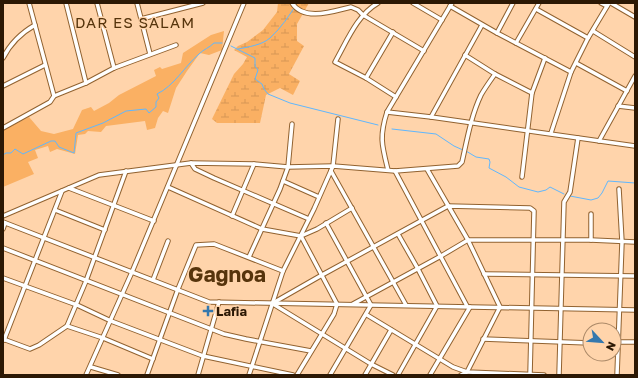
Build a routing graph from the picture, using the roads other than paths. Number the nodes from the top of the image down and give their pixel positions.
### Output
1 (29, 3) edge
2 (66, 3) edge
3 (97, 3) edge
4 (137, 3) edge
5 (203, 3) edge
6 (244, 3) edge
7 (292, 3) edge
8 (378, 3) edge
9 (413, 3) edge
10 (513, 3) edge
11 (539, 3) edge
12 (601, 3) edge
13 (609, 4) edge
14 (451, 5) edge
15 (536, 8) junction
16 (363, 15) junction
17 (635, 17) edge
18 (141, 19) junction
19 (442, 20) junction
20 (35, 25) junction
21 (482, 25) junction
22 (593, 31) junction
23 (393, 32) junction
24 (497, 33) junction
25 (588, 38) junction
26 (516, 43) junction
27 (176, 46) dead end
28 (424, 51) junction
29 (150, 54) junction
30 (465, 55) junction
31 (635, 57) edge
32 (3, 58) edge
33 (545, 58) junction
34 (576, 63) junction
35 (45, 65) junction
36 (114, 68) junction
37 (571, 72) junction
38 (495, 74) junction
39 (635, 76) edge
40 (366, 78) junction
41 (86, 83) junction
42 (3, 86) edge
43 (626, 91) junction
44 (532, 93) junction
45 (54, 96) junction
46 (396, 97) junction
47 (618, 106) junction
48 (635, 108) edge
49 (387, 112) junction
50 (431, 117) junction
51 (338, 119) dead end
52 (471, 123) junction
53 (292, 124) dead end
54 (3, 128) edge
55 (528, 131) junction
56 (551, 133) junction
57 (578, 138) junction
58 (599, 142) junction
59 (635, 146) edge
60 (191, 163) junction
61 (254, 164) junction
62 (177, 165) junction
63 (332, 166) junction
64 (288, 167) junction
65 (427, 169) junction
66 (388, 170) junction
67 (331, 171) junction
68 (395, 171) junction
69 (126, 172) junction
70 (522, 177) dead end
71 (283, 181) junction
72 (168, 187) junction
73 (69, 188) junction
74 (619, 189) dead end
75 (62, 191) junction
76 (243, 191) junction
77 (319, 197) junction
78 (274, 204) junction
79 (115, 206) junction
80 (448, 206) junction
81 (352, 208) junction
82 (55, 210) junction
83 (591, 214) dead end
84 (3, 216) edge
85 (232, 216) junction
86 (309, 219) junction
87 (154, 221) junction
88 (421, 221) junction
89 (4, 222) edge
90 (326, 223) junction
91 (3, 229) edge
92 (262, 229) junction
93 (105, 230) junction
94 (398, 234) junction
95 (301, 236) junction
96 (44, 238) junction
97 (468, 240) junction
98 (533, 240) junction
99 (562, 240) junction
100 (591, 240) junction
101 (168, 241) dead end
102 (622, 242) junction
103 (635, 242) edge
104 (373, 247) junction
105 (3, 248) edge
106 (441, 256) junction
107 (249, 257) junction
108 (94, 258) junction
109 (35, 261) junction
110 (347, 261) junction
111 (418, 269) junction
112 (284, 271) junction
113 (132, 272) junction
114 (484, 274) junction
115 (322, 275) junction
116 (532, 275) junction
117 (561, 275) junction
118 (621, 276) junction
119 (635, 276) edge
120 (3, 278) edge
121 (153, 280) junction
122 (86, 281) junction
123 (393, 282) junction
124 (25, 286) junction
125 (178, 290) junction
126 (122, 295) junction
127 (367, 296) junction
128 (219, 302) junction
129 (272, 304) junction
130 (337, 304) junction
131 (351, 304) junction
132 (77, 305) junction
133 (371, 305) junction
134 (406, 305) junction
135 (436, 306) junction
136 (468, 306) junction
137 (500, 307) junction
138 (532, 308) junction
139 (561, 308) junction
140 (619, 309) junction
141 (635, 310) edge
142 (170, 313) junction
143 (366, 314) junction
144 (111, 321) junction
145 (618, 322) edge
146 (67, 326) junction
147 (211, 330) junction
148 (391, 330) junction
149 (321, 334) junction
150 (103, 338) junction
151 (3, 339) edge
152 (483, 339) junction
153 (160, 340) junction
154 (530, 340) junction
155 (259, 341) junction
156 (582, 342) edge
157 (622, 342) edge
158 (635, 342) edge
159 (559, 343) junction
160 (415, 344) junction
161 (346, 348) junction
162 (311, 351) junction
163 (203, 356) junction
164 (153, 359) junction
165 (440, 359) junction
166 (617, 362) edge
167 (371, 364) junction
168 (252, 366) junction
169 (91, 367) junction
170 (467, 372) junction
171 (478, 374) edge
172 (530, 374) junction
173 (86, 375) edge
174 (118, 375) edge
175 (147, 375) edge
176 (198, 375) edge
177 (249, 375) edge
178 (293, 375) edge
179 (297, 375) edge
180 (330, 375) edge
181 (365, 375) edge
182 (393, 375) edge
183 (398, 375) edge
184 (430, 375) edge
185 (461, 375) edge
186 (544, 375) edge
187 (559, 375) edge
188 (617, 375) edge

1 - 20 street
2 - 41 street
3 - 36 street
4 - 18 street
5 - 18 street
6 - 62 street
7 - 16 street
8 - 16 street
9 - 19 street
10 - 24 street
11 - 15 street
12 - 13 street
13 - 17 street
13 - 22 street
14 - 19 street
14 - 21 street
15 - 25 street
15 - 26 street
16 - 23 street
16 - 40 street
18 - 29 street
19 - 28 street
20 - 32 street
20 - 35 street
21 - 24 street
21 - 30 street
22 - 25 street
22 - 31 street
23 - 28 street
23 - 40 street
24 - 26 street
25 - 34 street
26 - 33 street
27 - 29 street
28 - 46 street
29 - 36 street
30 - 38 street
30 - 50 street
33 - 37 street
33 - 44 street
34 - 37 street
34 - 43 street
35 - 42 street
35 - 45 street
36 - 41 street
37 - 56 street
38 - 44 street
38 - 52 street
39 - 43 street
40 - 46 street
41 - 45 street
43 - 47 street
44 - 55 street
45 - 54 street
46 - 49 street
47 - 48 street
47 - 58 street
49 - 50 street
49 - 66 street
50 - 52 street
51 - 63 street
52 - 55 street
52 - 65 street
53 - 64 street
55 - 56 street
55 - 70 street
56 - 57 street
57 - 58 street
57 - 99 street
58 - 59 street
60 - 61 street
60 - 62 street
60 - 76 street
61 - 64 street
61 - 76 street
62 - 69 street
62 - 72 street
63 - 64 street
63 - 66 street
63 - 67 street
64 - 71 street
65 - 68 street
65 - 80 street
66 - 68 street
67 - 77 street
67 - 81 street
68 - 88 street
69 - 73 street
69 - 79 street
71 - 77 street
71 - 78 street
72 - 85 street
72 - 87 street
73 - 75 street
73 - 79 street
74 - 102 street
75 - 82 street
75 - 84 street
76 - 78 street
76 - 85 street
77 - 86 street
78 - 86 street
78 - 92 street
79 - 87 street
79 - 93 street
80 - 88 street
80 - 97 street
80 - 98 street
81 - 90 street
81 - 104 street
82 - 93 street
82 - 96 street
83 - 100 street
85 - 92 street
86 - 95 street
87 - 113 street
88 - 94 street
88 - 106 street
89 - 91 street
89 - 96 street
90 - 95 street
90 - 110 street
92 - 95 street
92 - 107 street
93 - 108 street
94 - 104 street
94 - 111 street
95 - 112 street
95 - 115 street
96 - 108 street
96 - 109 street
97 - 98 street
97 - 106 street
97 - 114 street
98 - 99 street
98 - 116 street
99 - 100 street
99 - 117 street
100 - 102 street
101 - 121 street
102 - 103 street
102 - 118 street
104 - 110 street
104 - 123 street
105 - 109 street
106 - 111 street
106 - 136 street
107 - 112 street
107 - 125 street
108 - 113 street
108 - 122 street
109 - 122 street
109 - 124 street
110 - 115 street
110 - 127 street
111 - 123 street
111 - 135 street
112 - 129 street
113 - 121 street
113 - 126 street
114 - 116 street
114 - 137 street
115 - 129 street
115 - 130 street
116 - 117 street
116 - 138 street
117 - 118 street
117 - 139 street
118 - 119 street
118 - 140 street
120 - 124 street
121 - 125 street
122 - 126 street
122 - 132 street
123 - 127 street
123 - 134 street
124 - 132 street
124 - 151 street
125 - 128 street
125 - 142 street
126 - 142 street
126 - 144 street
127 - 131 street
127 - 133 street
128 - 129 street
128 - 147 street
129 - 130 street
129 - 149 street
129 - 155 street
130 - 131 street
130 - 149 street
131 - 133 street
132 - 144 street
132 - 146 street
133 - 134 street
133 - 143 street
134 - 135 street
135 - 136 street
135 - 160 street
136 - 137 street
136 - 165 street
137 - 138 street
137 - 152 street
138 - 139 street
138 - 154 street
139 - 140 street
139 - 159 street
140 - 141 street
140 - 145 street
142 - 147 street
142 - 153 street
143 - 148 street
143 - 161 street
144 - 150 street
144 - 153 street
146 - 150 street
146 - 151 street
147 - 155 street
147 - 163 street
148 - 160 street
148 - 167 street
149 - 161 street
149 - 162 street
150 - 164 street
150 - 169 street
152 - 154 street
152 - 170 street
153 - 163 street
153 - 164 street
154 - 159 street
154 - 172 street
155 - 162 street
155 - 168 street
156 - 159 street
157 - 158 street
159 - 187 street
160 - 165 street
160 - 183 street
161 - 167 street
161 - 180 street
162 - 179 street
163 - 168 street
163 - 176 street
164 - 175 street
165 - 170 street
165 - 184 street
166 - 188 street
167 - 181 street
167 - 182 street
168 - 177 street
168 - 178 street
169 - 173 street
169 - 174 street
170 - 171 street
170 - 185 street
171 - 172 street
172 - 186 street

